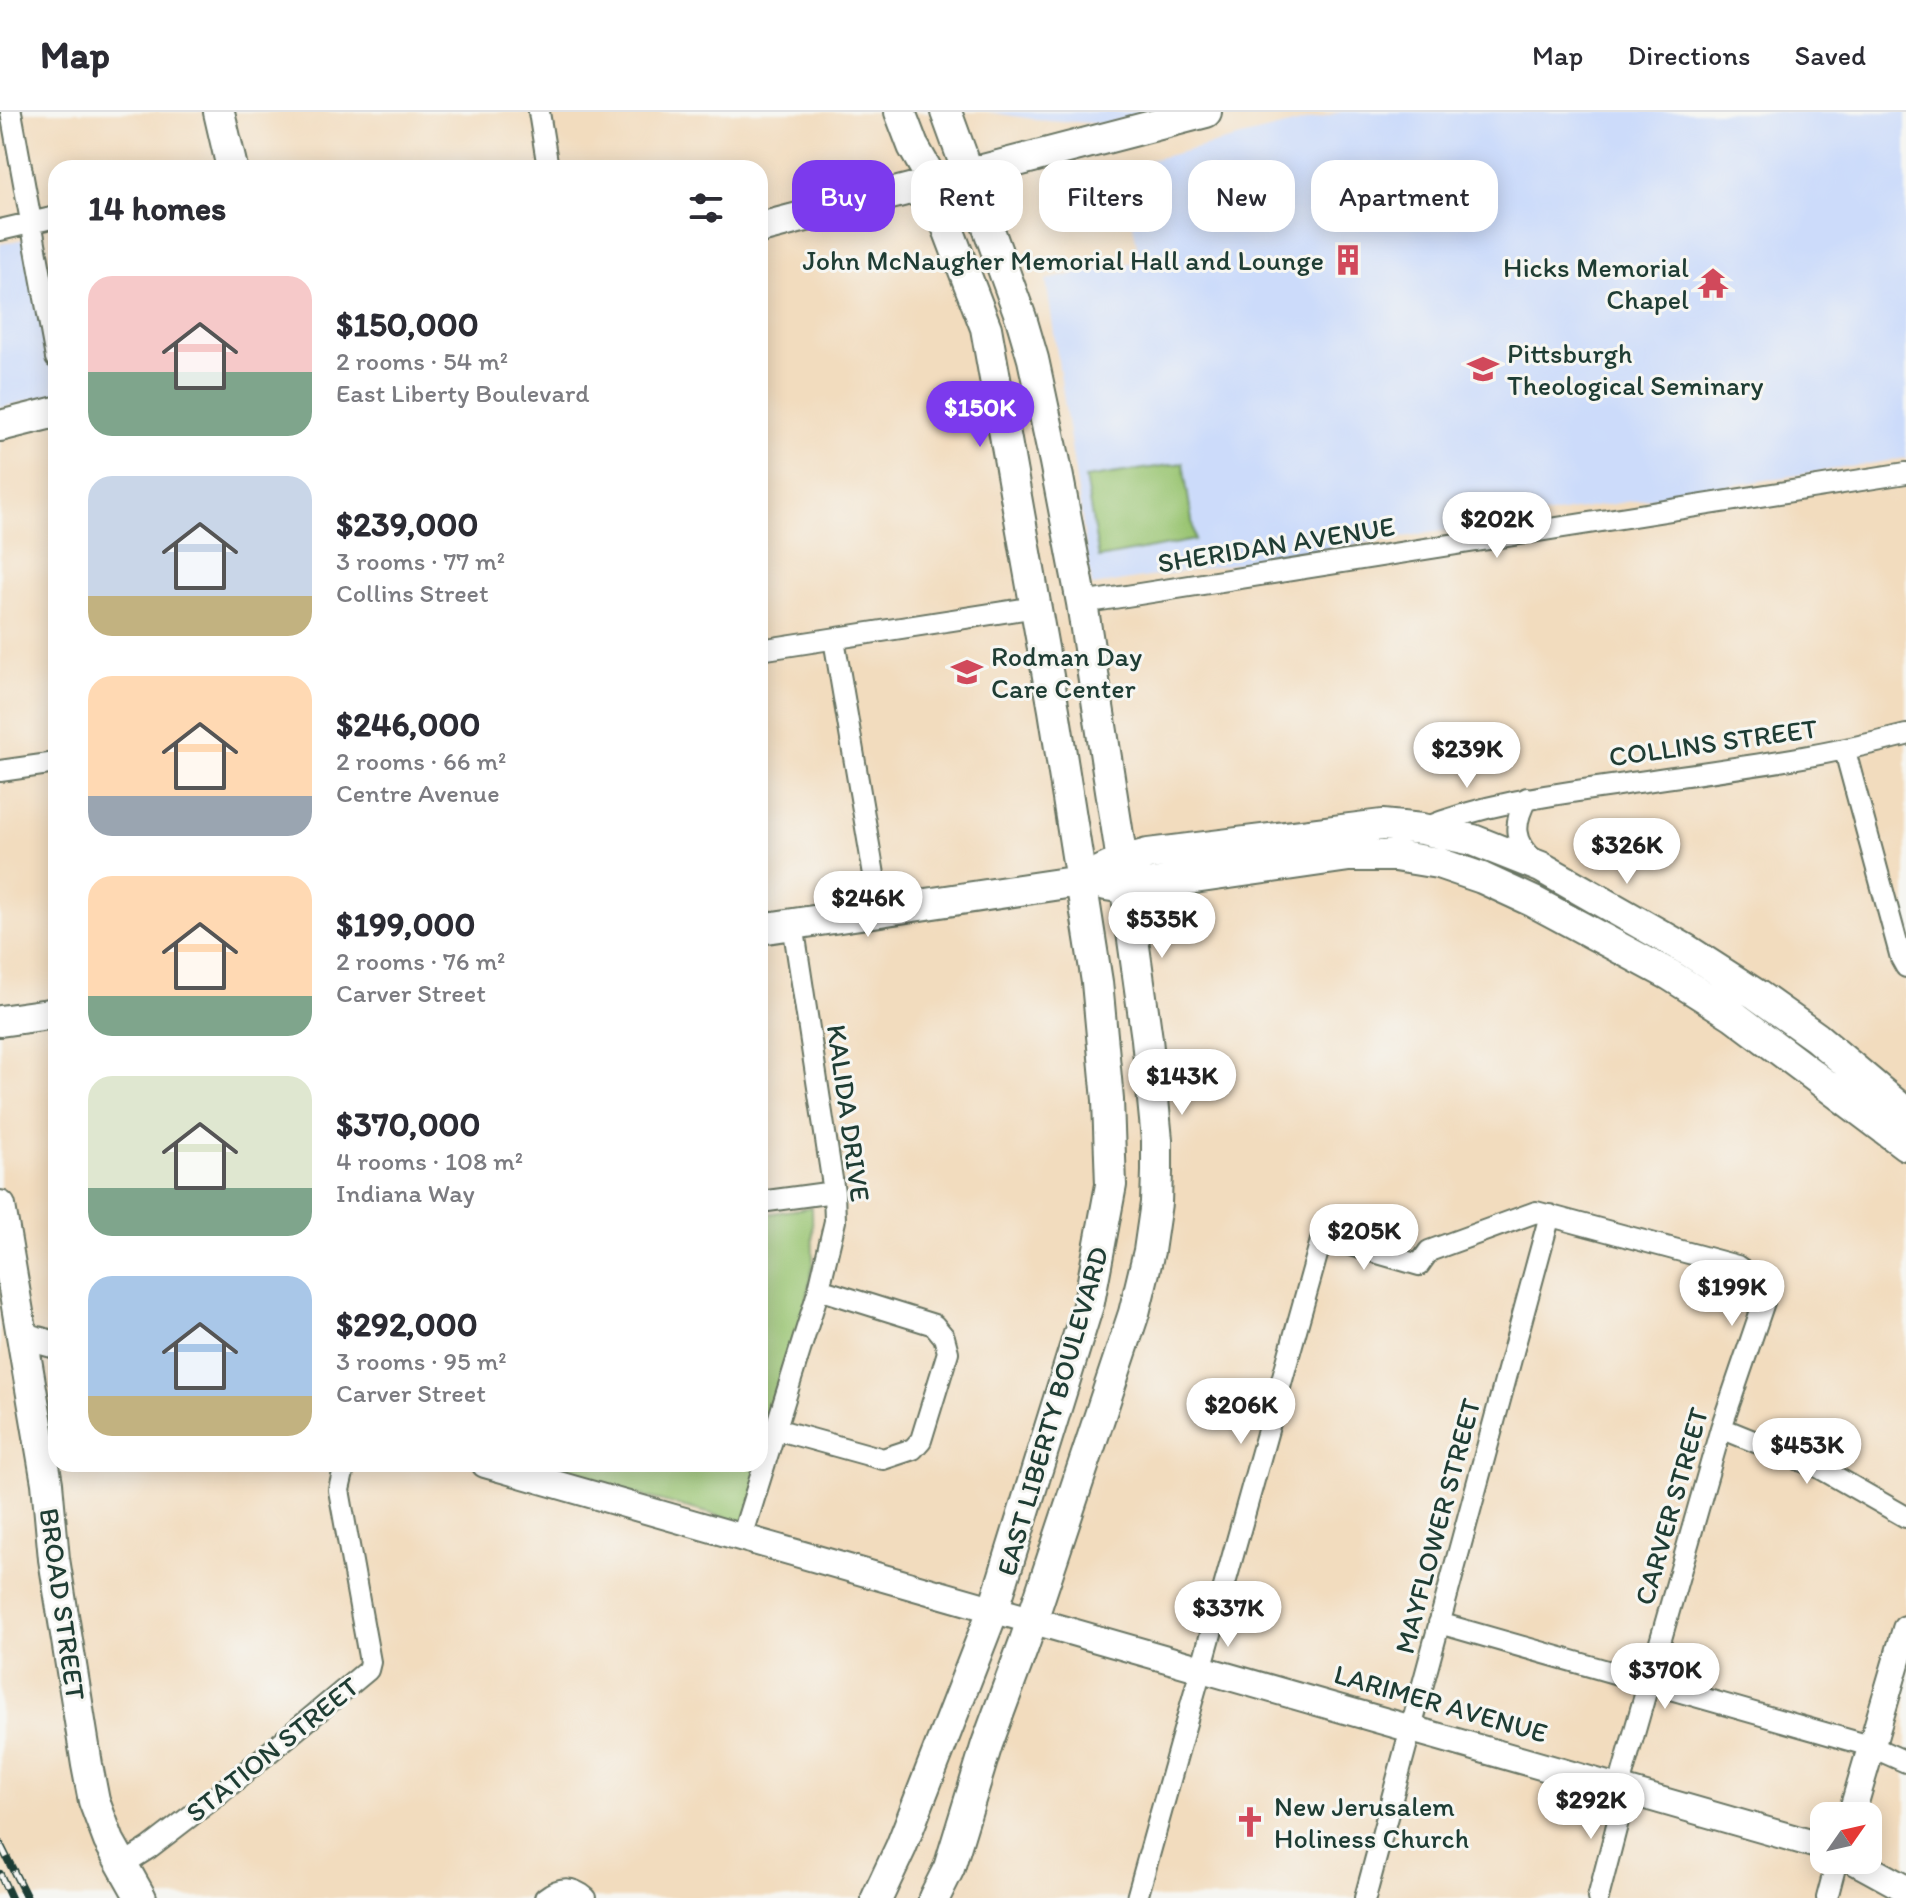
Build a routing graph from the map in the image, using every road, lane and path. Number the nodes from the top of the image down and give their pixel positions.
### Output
1 (11, 112) edge
2 (219, 112) edge
3 (539, 112) edge
4 (900, 112) edge
5 (946, 112) edge
6 (1206, 112) edge
7 (230, 160) edge
8 (547, 160) edge
9 (921, 160) edge
10 (964, 160) edge
11 (1023, 160) edge
12 (911, 189) edge
13 (48, 219) edge
14 (32, 222) junction
15 (768, 226) edge
16 (0, 230) edge
17 (949, 232) edge
18 (989, 232) edge
19 (48, 313) edge
20 (48, 414) edge
21 (0, 426) edge
22 (1906, 473) edge
23 (1082, 603) junction
24 (1036, 607) junction
25 (834, 639) junction
26 (768, 649) edge
27 (1906, 735) edge
28 (1845, 751) junction
29 (48, 764) edge
30 (0, 771) edge
31 (1527, 798) junction
32 (1422, 829) junction
33 (1541, 867) junction
34 (1123, 875) junction
35 (1080, 881) junction
36 (880, 910) junction
37 (793, 924) junction
38 (768, 928) edge
39 (1906, 967) edge
40 (48, 1014) edge
41 (0, 1021) edge
42 (1906, 1113) edge
43 (1906, 1145) edge
44 (834, 1192) junction
45 (768, 1201) edge
46 (0, 1206) edge
47 (1550, 1215) junction
48 (819, 1289) junction
49 (23, 1336) junction
50 (48, 1343) edge
51 (1721, 1428) junction
52 (775, 1429) junction
53 (768, 1452) edge
54 (343, 1472) edge
55 (513, 1472) edge
56 (762, 1472) edge
57 (1906, 1517) edge
58 (742, 1537) junction
59 (994, 1608) junction
60 (1031, 1619) junction
61 (1439, 1623) junction
62 (1905, 1638) edge
63 (1201, 1668) junction
64 (1650, 1683) junction
65 (1412, 1727) junction
66 (1870, 1746) junction
67 (1906, 1762) edge
68 (1623, 1789) junction
69 (1855, 1802) edge
70 (1810, 1843) edge
71 (122, 1865) junction
72 (1833, 1874) edge
73 (1879, 1874) edge
74 (1906, 1889) edge
75 (141, 1898) edge
76 (545, 1898) edge
77 (586, 1898) edge
78 (877, 1898) edge
79 (934, 1898) edge
80 (1137, 1898) edge
81 (1365, 1898) edge
82 (1598, 1898) edge
83 (1827, 1898) edge

1 - 14 street
2 - 7 main road
3 - 8 street
4 - 9 main road, EAST LIBERTY BOULEVARD
5 - 10 main road, EAST LIBERTY BOULEVARD
6 - 11 main road
12 - 15 main road
13 - 14 street
14 - 16 street
14 - 19 street
17 - 24 main road, EAST LIBERTY BOULEVARD
18 - 23 main road, EAST LIBERTY BOULEVARD
20 - 21 main road
22 - 23 street, SHERIDAN AVENUE
23 - 34 main road, EAST LIBERTY BOULEVARD
24 - 25 street
24 - 35 main road, EAST LIBERTY BOULEVARD
25 - 26 street
25 - 36 street
27 - 28 street, COLLINS STREET
28 - 31 street, COLLINS STREET
28 - 39 street
29 - 30 street
31 - 32 street, COLLINS STREET
31 - 33 street
32 - 33 main road
32 - 34 main road
33 - 42 main road
34 - 35 main road
34 - 43 main road
34 - 60 main road, EAST LIBERTY BOULEVARD
35 - 36 main road
35 - 59 main road, EAST LIBERTY BOULEVARD
36 - 37 main road
37 - 38 main road
37 - 44 street, KALIDA DRIVE
40 - 41 main road
44 - 45 street
44 - 48 street, KALIDA DRIVE
46 - 49 main road, BROAD STREET
47 - 51 street, CARVER STREET
47 - 61 street, MAYFLOWER STREET
47 - 63 street
48 - 52 street, KALIDA DRIVE
48 - 52 street
49 - 50 street
49 - 71 main road, BROAD STREET
51 - 57 street
51 - 64 street, CARVER STREET
52 - 53 street, KALIDA DRIVE
54 - 71 street, STATION STREET
55 - 58 street, LARIMER AVENUE
56 - 58 street, KALIDA DRIVE
58 - 59 street, LARIMER AVENUE
59 - 60 street, LARIMER AVENUE
59 - 78 main road, EAST LIBERTY BOULEVARD
60 - 63 street, LARIMER AVENUE
60 - 79 main road, EAST LIBERTY BOULEVARD
61 - 64 street
61 - 65 street, MAYFLOWER STREET
62 - 66 street
63 - 65 street, LARIMER AVENUE
63 - 80 street
64 - 66 street
64 - 68 street, CARVER STREET
65 - 68 street, LARIMER AVENUE
65 - 81 street, MAYFLOWER STREET
66 - 67 street
66 - 69 street
68 - 70 street, LARIMER AVENUE
68 - 82 street, CARVER STREET
71 - 75 main road, BROAD STREET
72 - 83 street
73 - 74 street
76 - 77 street

